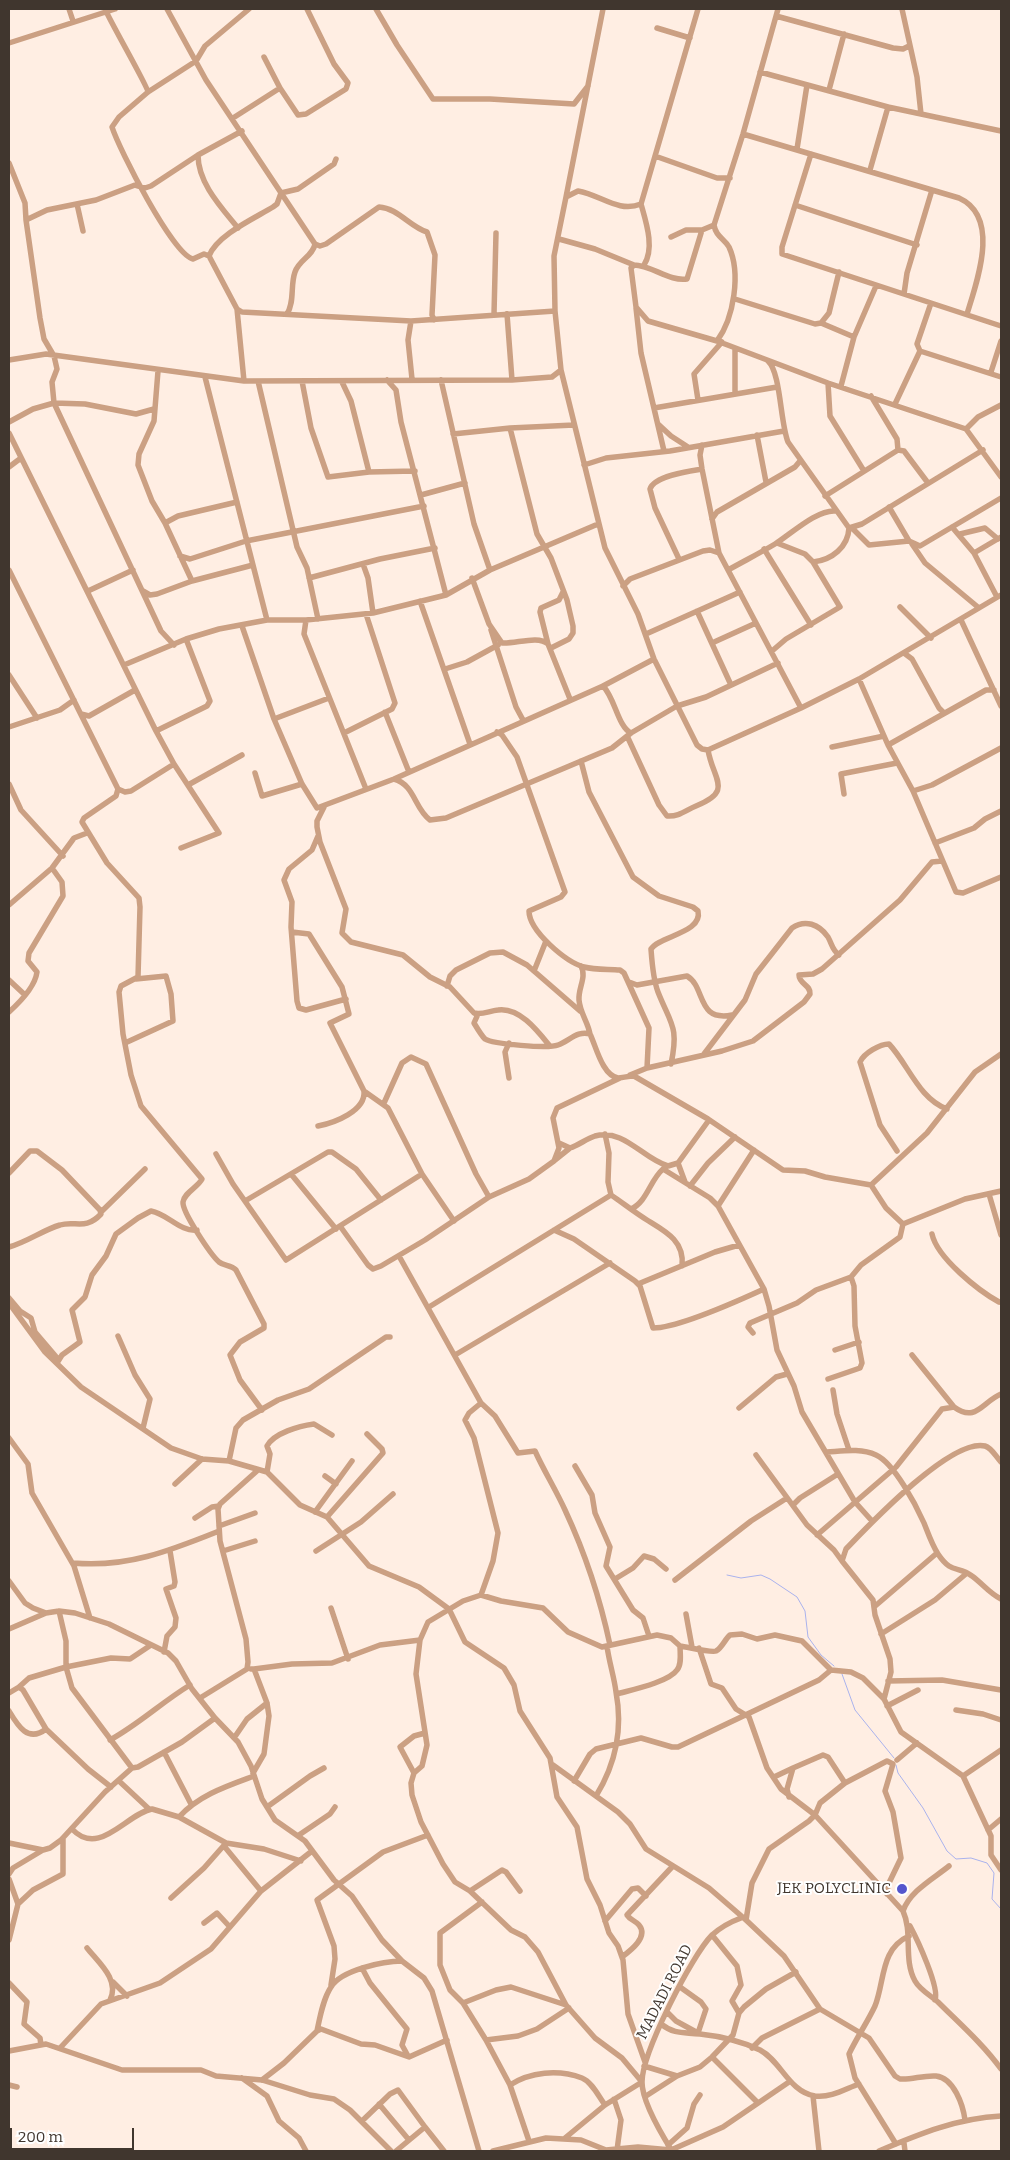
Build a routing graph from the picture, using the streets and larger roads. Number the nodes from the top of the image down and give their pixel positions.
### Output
1 (69, 9) edge
2 (115, 9) edge
3 (167, 9) edge
4 (249, 9) edge
5 (307, 9) edge
6 (376, 9) edge
7 (603, 9) edge
8 (698, 9) edge
9 (902, 9) edge
10 (106, 11) junction
11 (777, 12) edge
12 (73, 21) junction
13 (657, 28) dead end
14 (844, 34) junction
15 (690, 38) junction
16 (9, 43) edge
17 (909, 46) junction
18 (198, 54) junction
19 (191, 55) junction
20 (264, 57) dead end
21 (196, 61) junction
22 (760, 72) junction
23 (807, 85) junction
24 (588, 86) junction
25 (280, 88) junction
26 (829, 90) junction
27 (148, 92) junction
28 (888, 107) junction
29 (921, 114) junction
30 (233, 118) junction
31 (1001, 131) edge
32 (242, 132) junction
33 (743, 134) junction
34 (797, 148) junction
35 (811, 154) junction
36 (198, 155) junction
37 (655, 156) junction
38 (336, 159) dead end
39 (9, 164) edge
40 (870, 170) junction
41 (730, 178) junction
42 (142, 187) junction
43 (932, 190) junction
44 (281, 193) junction
45 (566, 197) junction
46 (77, 204) junction
47 (641, 204) junction
48 (795, 205) junction
49 (26, 220) junction
50 (714, 225) junction
51 (238, 228) junction
52 (702, 230) junction
53 (83, 231) dead end
54 (496, 233) dead end
55 (671, 237) dead end
56 (559, 239) junction
57 (315, 244) junction
58 (917, 245) junction
59 (209, 256) junction
60 (634, 265) junction
61 (644, 265) junction
62 (839, 272) junction
63 (876, 286) junction
64 (904, 294) junction
65 (735, 299) junction
66 (931, 303) junction
67 (291, 306) junction
68 (636, 307) junction
69 (236, 309) junction
70 (555, 311) junction
71 (244, 312) junction
72 (287, 314) junction
73 (494, 314) junction
74 (507, 314) junction
75 (967, 314) junction
76 (298, 315) junction
77 (238, 318) junction
78 (434, 320) junction
79 (411, 321) junction
80 (648, 321) junction
81 (820, 323) junction
82 (638, 326) junction
83 (1001, 326) edge
84 (854, 337) junction
85 (44, 339) junction
86 (719, 341) junction
87 (1001, 341) edge
88 (736, 349) junction
89 (920, 351) junction
90 (39, 354) junction
91 (54, 356) junction
92 (9, 360) edge
93 (767, 360) junction
94 (785, 365) junction
95 (561, 370) junction
96 (158, 371) junction
97 (991, 372) junction
98 (776, 373) junction
99 (205, 377) junction
100 (552, 377) junction
101 (1001, 377) edge
102 (412, 379) junction
103 (386, 380) junction
104 (441, 380) junction
105 (512, 380) junction
106 (244, 381) junction
107 (258, 381) junction
108 (302, 381) junction
109 (342, 382) junction
110 (828, 382) junction
111 (565, 383) junction
112 (841, 386) junction
113 (777, 387) junction
114 (735, 394) junction
115 (871, 396) junction
116 (698, 400) junction
117 (54, 403) junction
118 (895, 404) junction
119 (1001, 405) edge
120 (654, 408) junction
121 (154, 409) junction
122 (9, 422) edge
123 (658, 424) junction
124 (574, 425) junction
125 (510, 428) junction
126 (966, 429) junction
127 (784, 431) junction
128 (9, 433) edge
129 (453, 434) junction
130 (757, 435) junction
131 (702, 446) junction
132 (690, 447) junction
133 (898, 450) junction
134 (983, 450) junction
135 (664, 451) junction
136 (700, 455) junction
137 (21, 458) junction
138 (800, 461) junction
139 (584, 465) junction
140 (9, 467) edge
141 (702, 469) junction
142 (415, 471) junction
143 (864, 471) junction
144 (369, 472) junction
145 (1000, 473) edge
146 (766, 482) junction
147 (465, 483) junction
148 (928, 483) junction
149 (421, 495) junction
150 (825, 496) junction
151 (1001, 498) edge
152 (236, 502) junction
153 (424, 506) junction
154 (889, 507) junction
155 (710, 509) junction
156 (836, 510) junction
157 (717, 512) junction
158 (712, 519) junction
159 (165, 523) junction
160 (598, 524) junction
161 (952, 527) junction
162 (850, 528) junction
163 (295, 532) junction
164 (960, 534) junction
165 (999, 538) edge
166 (246, 541) junction
167 (777, 543) junction
168 (911, 543) junction
169 (435, 548) junction
170 (544, 549) junction
171 (764, 549) junction
172 (918, 549) junction
173 (719, 553) junction
174 (974, 553) junction
175 (180, 556) junction
176 (679, 559) junction
177 (813, 562) junction
178 (363, 564) junction
179 (253, 565) junction
180 (9, 570) edge
181 (133, 570) junction
182 (490, 570) junction
183 (728, 570) junction
184 (618, 575) junction
185 (309, 578) junction
186 (472, 578) junction
187 (630, 579) junction
188 (192, 581) junction
189 (623, 586) junction
190 (88, 591) junction
191 (143, 591) junction
192 (563, 592) junction
193 (740, 592) junction
194 (446, 595) junction
195 (999, 596) edge
196 (420, 601) junction
197 (900, 607) dead end
198 (979, 608) junction
199 (697, 611) junction
200 (369, 614) junction
201 (318, 619) junction
202 (267, 620) junction
203 (306, 620) junction
204 (961, 620) junction
205 (756, 623) junction
206 (489, 624) junction
207 (811, 625) junction
208 (242, 626) junction
209 (646, 634) junction
210 (931, 638) junction
211 (186, 639) junction
212 (502, 643) junction
213 (712, 643) junction
214 (174, 645) junction
215 (496, 646) junction
216 (550, 646) junction
217 (772, 650) junction
218 (904, 653) junction
219 (654, 659) junction
220 (778, 663) junction
221 (124, 665) junction
222 (445, 669) junction
223 (9, 675) edge
224 (859, 679) junction
225 (731, 685) junction
226 (603, 686) junction
227 (135, 690) junction
228 (994, 690) junction
229 (329, 698) junction
230 (570, 699) junction
231 (74, 700) junction
232 (677, 706) junction
233 (1001, 706) edge
234 (801, 708) junction
235 (386, 712) junction
236 (944, 713) junction
237 (81, 714) junction
238 (89, 716) junction
239 (37, 718) junction
240 (274, 719) junction
241 (523, 720) junction
242 (85, 724) junction
243 (11, 726) edge
244 (9, 731) edge
245 (156, 731) junction
246 (497, 732) junction
247 (344, 733) junction
248 (629, 735) junction
249 (884, 736) junction
250 (470, 744) junction
251 (888, 745) junction
252 (832, 747) dead end
253 (1001, 748) edge
254 (708, 750) junction
255 (242, 756) dead end
256 (581, 761) junction
257 (897, 763) junction
258 (174, 764) junction
259 (407, 772) junction
260 (255, 773) dead end
261 (394, 779) junction
262 (406, 783) junction
263 (527, 783) junction
264 (9, 784) edge
265 (302, 784) junction
266 (188, 785) junction
267 (118, 789) junction
268 (366, 789) junction
269 (913, 791) junction
270 (844, 794) dead end
271 (324, 807) junction
272 (1001, 811) edge
273 (87, 833) junction
274 (318, 836) junction
275 (935, 843) junction
276 (181, 848) dead end
277 (63, 856) junction
278 (942, 861) junction
279 (52, 868) junction
280 (1001, 877) edge
281 (9, 905) edge
282 (292, 932) junction
283 (546, 941) junction
284 (839, 955) junction
285 (581, 966) junction
286 (534, 971) junction
287 (135, 979) junction
288 (9, 980) edge
289 (655, 981) junction
290 (629, 982) junction
291 (637, 985) junction
292 (447, 986) junction
293 (634, 993) junction
294 (25, 995) junction
295 (346, 999) junction
296 (9, 1012) edge
297 (580, 1012) junction
298 (478, 1014) junction
299 (732, 1016) junction
300 (590, 1034) junction
301 (125, 1043) junction
302 (509, 1043) junction
303 (548, 1045) junction
304 (704, 1054) junction
305 (1001, 1054) edge
306 (671, 1064) junction
307 (647, 1068) junction
308 (628, 1076) junction
309 (509, 1078) dead end
310 (620, 1078) junction
311 (364, 1092) junction
312 (384, 1103) junction
313 (947, 1108) junction
314 (709, 1120) junction
315 (318, 1126) dead end
316 (605, 1134) junction
317 (735, 1136) junction
318 (559, 1142) junction
319 (570, 1148) junction
320 (754, 1150) junction
321 (898, 1151) dead end
322 (216, 1154) dead end
323 (554, 1161) junction
324 (678, 1163) junction
325 (145, 1169) dead end
326 (9, 1173) edge
327 (291, 1174) junction
328 (422, 1174) junction
329 (688, 1184) junction
330 (870, 1185) junction
331 (1001, 1191) edge
332 (989, 1194) junction
333 (611, 1195) junction
334 (489, 1197) junction
335 (381, 1200) junction
336 (245, 1201) junction
337 (718, 1206) junction
338 (631, 1209) junction
339 (101, 1212) junction
340 (454, 1221) junction
341 (903, 1224) junction
342 (338, 1228) junction
343 (197, 1230) junction
344 (554, 1230) junction
345 (932, 1234) dead end
346 (1001, 1236) edge
347 (739, 1246) junction
348 (9, 1247) edge
349 (399, 1256) junction
350 (610, 1262) junction
351 (682, 1266) junction
352 (851, 1277) junction
353 (638, 1284) junction
354 (764, 1289) junction
355 (9, 1298) edge
356 (1001, 1301) edge
357 (9, 1304) edge
358 (429, 1307) junction
359 (770, 1314) junction
360 (753, 1333) dead end
361 (118, 1336) dead end
362 (390, 1337) dead end
363 (859, 1342) junction
364 (835, 1350) dead end
365 (455, 1355) junction
366 (912, 1355) dead end
367 (58, 1361) junction
368 (787, 1374) junction
369 (828, 1379) dead end
370 (833, 1390) dead end
371 (1001, 1394) edge
372 (948, 1398) junction
373 (481, 1403) junction
374 (954, 1407) junction
375 (740, 1408) dead end
376 (262, 1410) junction
377 (942, 1410) junction
378 (143, 1428) junction
379 (367, 1434) dead end
380 (332, 1435) dead end
381 (9, 1438) edge
382 (849, 1450) junction
383 (827, 1452) junction
384 (756, 1455) dead end
385 (202, 1459) junction
386 (352, 1460) dead end
387 (229, 1461) junction
388 (1001, 1462) edge
389 (575, 1466) dead end
390 (258, 1470) junction
391 (892, 1471) junction
392 (267, 1472) junction
393 (838, 1474) junction
394 (325, 1476) dead end
395 (174, 1484) dead end
396 (336, 1484) junction
397 (906, 1489) junction
398 (393, 1494) dead end
399 (787, 1498) junction
400 (855, 1502) junction
401 (793, 1505) junction
402 (219, 1506) junction
403 (315, 1512) junction
404 (255, 1513) dead end
405 (327, 1517) junction
406 (195, 1518) dead end
407 (872, 1522) junction
408 (219, 1528) junction
409 (817, 1535) junction
410 (342, 1536) junction
411 (255, 1541) dead end
412 (170, 1551) junction
413 (223, 1551) junction
414 (316, 1551) dead end
415 (937, 1553) junction
416 (842, 1561) junction
417 (72, 1563) junction
418 (666, 1569) dead end
419 (967, 1573) junction
420 (615, 1579) junction
421 (675, 1580) dead end
422 (9, 1582) edge
423 (481, 1595) junction
424 (1001, 1599) edge
425 (83, 1601) junction
426 (874, 1607) junction
427 (331, 1608) dead end
428 (449, 1609) junction
429 (59, 1611) junction
430 (46, 1613) junction
431 (79, 1614) junction
432 (686, 1614) dead end
433 (90, 1618) junction
434 (9, 1629) edge
435 (881, 1634) junction
436 (649, 1636) junction
437 (420, 1640) junction
438 (151, 1645) junction
439 (608, 1645) junction
440 (680, 1646) junction
441 (692, 1647) junction
442 (699, 1648) junction
443 (164, 1652) junction
444 (348, 1658) junction
445 (66, 1667) junction
446 (247, 1669) junction
447 (254, 1669) junction
448 (831, 1670) junction
449 (888, 1680) junction
450 (190, 1685) junction
451 (19, 1687) junction
452 (918, 1690) dead end
453 (1001, 1690) edge
454 (9, 1693) edge
455 (617, 1694) junction
456 (200, 1698) junction
457 (884, 1699) junction
458 (267, 1703) junction
459 (887, 1706) junction
460 (956, 1710) dead end
461 (9, 1711) edge
462 (744, 1715) junction
463 (214, 1718) junction
464 (1001, 1720) edge
465 (46, 1729) junction
466 (426, 1733) junction
467 (234, 1738) junction
468 (110, 1740) junction
469 (917, 1743) junction
470 (618, 1744) junction
471 (1001, 1751) edge
472 (164, 1752) junction
473 (897, 1760) dead end
474 (553, 1765) junction
475 (132, 1768) junction
476 (324, 1768) dead end
477 (793, 1768) junction
478 (414, 1773) junction
479 (254, 1774) junction
480 (963, 1776) junction
481 (774, 1777) junction
482 (119, 1781) junction
483 (574, 1781) junction
484 (845, 1783) junction
485 (111, 1786) junction
486 (596, 1796) junction
487 (789, 1797) junction
488 (191, 1804) junction
489 (267, 1807) junction
490 (335, 1807) dead end
491 (149, 1809) junction
492 (815, 1815) junction
493 (179, 1817) junction
494 (1001, 1819) edge
495 (72, 1830) junction
496 (988, 1830) junction
497 (299, 1835) junction
498 (428, 1835) junction
499 (63, 1838) junction
500 (9, 1843) edge
501 (225, 1845) junction
502 (43, 1850) junction
503 (312, 1851) junction
504 (301, 1861) junction
505 (949, 1866) dead end
506 (672, 1867) junction
507 (1001, 1870) edge
508 (9, 1874) edge
509 (9, 1879) edge
510 (340, 1885) junction
511 (262, 1891) junction
512 (470, 1891) junction
513 (520, 1891) dead end
514 (887, 1894) junction
515 (646, 1896) junction
516 (171, 1898) dead end
517 (482, 1902) junction
518 (18, 1904) junction
519 (903, 1911) junction
520 (743, 1919) junction
521 (605, 1921) junction
522 (204, 1923) dead end
523 (909, 1923) junction
524 (229, 1926) junction
525 (712, 1935) junction
526 (909, 1936) junction
527 (9, 1940) edge
528 (87, 1948) dead end
529 (622, 1957) junction
530 (402, 1961) junction
531 (362, 1968) junction
532 (796, 1972) junction
533 (113, 1982) junction
534 (9, 1983) edge
535 (331, 1985) junction
536 (680, 1987) junction
537 (127, 1996) junction
538 (110, 2000) junction
539 (935, 2000) junction
540 (463, 2003) junction
541 (567, 2007) junction
542 (820, 2009) junction
543 (667, 2012) junction
544 (739, 2013) junction
545 (661, 2024) junction
546 (317, 2031) junction
547 (861, 2032) junction
548 (698, 2033) junction
549 (731, 2038) junction
550 (447, 2040) junction
551 (486, 2040) junction
552 (41, 2045) junction
553 (60, 2048) junction
554 (752, 2048) junction
555 (9, 2051) edge
556 (409, 2057) junction
557 (712, 2057) junction
558 (645, 2064) junction
559 (1001, 2069) edge
560 (677, 2076) junction
561 (240, 2077) junction
562 (262, 2080) junction
563 (642, 2082) junction
564 (790, 2082) junction
565 (859, 2084) junction
566 (9, 2085) edge
567 (510, 2085) junction
568 (17, 2087) dead end
569 (700, 2095) dead end
570 (646, 2096) junction
571 (813, 2096) junction
572 (614, 2099) junction
573 (758, 2103) junction
574 (379, 2104) junction
575 (605, 2105) junction
576 (1001, 2116) edge
577 (965, 2120) junction
578 (362, 2121) junction
579 (425, 2127) junction
580 (566, 2138) junction
581 (409, 2140) junction
582 (528, 2141) junction
583 (904, 2142) junction
584 (896, 2144) junction
585 (670, 2149) edge
586 (617, 2150) edge
587 (306, 2151) edge
588 (391, 2151) edge
589 (396, 2151) edge
590 (444, 2151) edge
591 (479, 2151) edge
592 (493, 2151) edge
593 (819, 2151) edge
594 (880, 2151) edge
595 (905, 2151) edge

1 - 12 street
2 - 10 street
3 - 19 street
4 - 18 street
5 - 25 street
6 - 24 street
7 - 24 street
8 - 15 street
9 - 17 street
10 - 12 street
10 - 27 street
11 - 14 street
11 - 22 street
12 - 16 street
13 - 15 street
14 - 17 street
14 - 26 street
15 - 37 street
17 - 29 street
18 - 19 street
18 - 21 street
19 - 21 street
20 - 25 street
21 - 27 street
21 - 30 street
22 - 23 street
22 - 33 street
23 - 26 street
23 - 34 street
24 - 45 street
25 - 30 street
26 - 28 street
27 - 42 street
28 - 29 street
28 - 40 street
29 - 31 street
30 - 32 street
32 - 36 street
32 - 44 street
33 - 34 street
33 - 41 street
34 - 35 street
35 - 40 street
35 - 48 street
36 - 42 street
36 - 51 street
37 - 41 street
37 - 47 street
38 - 44 street
39 - 49 street
40 - 43 street
41 - 50 street
42 - 46 street
42 - 59 street
43 - 58 street
43 - 75 street
44 - 51 street
44 - 57 street
45 - 47 street
45 - 56 street
46 - 49 street
46 - 53 street
47 - 61 street
48 - 58 street
48 - 62 street
49 - 85 street
50 - 52 street
50 - 65 street
51 - 59 street
52 - 55 street
52 - 61 street
54 - 73 street
56 - 60 street
56 - 70 street
57 - 67 street
57 - 78 street
58 - 64 street
59 - 69 street
60 - 61 street
60 - 68 street
62 - 63 street
62 - 81 street
63 - 64 street
63 - 84 street
64 - 66 street
65 - 81 street
65 - 86 street
66 - 75 street
66 - 89 street
67 - 72 street
67 - 76 street
68 - 80 street
68 - 82 street
69 - 71 street
69 - 77 street
70 - 74 street
70 - 95 street
71 - 72 street
71 - 77 street
72 - 76 street
73 - 74 street
73 - 78 street
74 - 105 street
75 - 83 street
76 - 79 street
77 - 106 street
78 - 79 street
79 - 102 street
80 - 82 street
80 - 86 street
81 - 84 street
82 - 120 street
84 - 112 street
85 - 90 street
85 - 91 street
86 - 88 street
86 - 116 street
87 - 97 street
88 - 93 street
88 - 114 street
89 - 97 street
89 - 118 street
90 - 91 street
90 - 92 street
91 - 96 street
91 - 117 street
93 - 94 street
93 - 98 street
94 - 98 street
94 - 110 street
95 - 100 street
95 - 111 street
96 - 99 street
96 - 121 street
97 - 101 street
98 - 113 street
99 - 106 street
99 - 152 street
100 - 105 street
100 - 111 street
102 - 103 street
102 - 104 street
103 - 109 street
103 - 142 street
104 - 105 street
104 - 129 street
106 - 107 street
107 - 108 street
107 - 163 street
108 - 109 street
108 - 144 street
109 - 144 street
110 - 112 street
110 - 143 street
111 - 124 street
112 - 115 street
113 - 114 street
113 - 127 street
114 - 116 street
115 - 118 street
115 - 133 street
116 - 120 street
117 - 121 street
117 - 122 street
117 - 181 street
118 - 126 street
119 - 126 street
120 - 123 street
121 - 159 street
123 - 132 street
123 - 135 street
124 - 125 street
124 - 139 street
125 - 129 street
125 - 170 street
126 - 134 street
127 - 130 street
127 - 138 street
128 - 137 street
129 - 147 street
130 - 131 street
130 - 146 street
131 - 132 street
131 - 136 street
132 - 135 street
132 - 136 street
133 - 143 street
133 - 148 street
134 - 145 street
134 - 148 street
135 - 139 street
136 - 141 street
137 - 140 street
137 - 190 street
138 - 146 street
138 - 150 street
139 - 160 street
141 - 155 street
141 - 176 street
142 - 144 street
142 - 149 street
143 - 150 street
146 - 157 street
147 - 149 street
147 - 182 street
148 - 154 street
149 - 153 street
150 - 156 street
151 - 161 street
152 - 159 street
152 - 166 street
153 - 163 street
153 - 169 street
154 - 162 street
154 - 168 street
155 - 157 street
155 - 158 street
156 - 162 street
156 - 167 street
157 - 158 street
158 - 173 street
159 - 175 street
160 - 170 street
160 - 184 street
161 - 164 street
161 - 172 street
162 - 168 street
162 - 177 street
163 - 166 street
163 - 185 street
164 - 165 street
164 - 174 street
165 - 174 street
166 - 175 street
166 - 179 street
167 - 171 street
167 - 177 street
168 - 172 street
169 - 178 street
169 - 194 street
170 - 182 street
170 - 192 street
171 - 183 street
171 - 207 street
172 - 198 street
173 - 176 street
173 - 183 street
174 - 195 street
175 - 188 street
176 - 187 street
177 - 207 street
178 - 185 street
178 - 200 street
179 - 188 street
179 - 202 street
180 - 231 street
181 - 190 street
181 - 191 street
182 - 186 street
183 - 193 street
184 - 187 street
184 - 189 street
185 - 201 street
186 - 194 street
186 - 206 street
187 - 189 street
188 - 191 street
189 - 209 street
190 - 221 street
191 - 214 street
192 - 216 street
192 - 216 street
193 - 199 street
193 - 205 street
194 - 196 street
195 - 198 street
196 - 200 street
196 - 222 street
197 - 210 street
198 - 204 street
199 - 209 street
199 - 213 street
200 - 201 street
200 - 235 street
201 - 203 street
202 - 203 street
202 - 208 street
203 - 229 street
204 - 210 street
204 - 228 street
205 - 213 street
205 - 217 street
206 - 212 street
206 - 215 street
207 - 217 street
208 - 211 street
208 - 240 street
209 - 219 street
210 - 218 street
211 - 214 street
211 - 245 street
212 - 215 street
212 - 216 street
213 - 225 street
214 - 221 street
215 - 222 street
215 - 241 street
216 - 230 street
217 - 220 street
218 - 224 street
218 - 236 street
219 - 226 street
219 - 232 street
220 - 225 street
220 - 234 street
221 - 227 street
222 - 250 street
223 - 239 street
224 - 234 street
224 - 249 street
225 - 232 street
226 - 230 street
226 - 248 street
227 - 238 street
227 - 245 street
228 - 233 street
228 - 236 street
229 - 240 street
229 - 247 street
230 - 241 street
231 - 237 street
231 - 239 street
232 - 248 street
232 - 254 street
234 - 254 street
235 - 247 street
235 - 259 street
236 - 251 street
237 - 238 street
237 - 242 street
238 - 242 street
239 - 243 street
240 - 265 street
241 - 246 street
242 - 267 street
243 - 244 street
245 - 258 street
246 - 250 street
246 - 263 street
247 - 268 street
248 - 254 street
248 - 256 street
249 - 251 street
249 - 252 street
250 - 259 street
251 - 257 street
253 - 269 street
255 - 266 street
256 - 263 street
256 - 289 street
257 - 269 street
257 - 270 street
258 - 266 street
258 - 267 street
259 - 261 street
259 - 262 street
260 - 265 street
261 - 262 street
261 - 268 street
262 - 263 street
263 - 283 street
264 - 277 street
265 - 271 street
266 - 276 street
267 - 273 street
268 - 271 street
269 - 275 street
271 - 274 street
272 - 275 street
273 - 277 street
273 - 287 street
274 - 282 street
274 - 292 street
275 - 278 street
277 - 279 street
278 - 280 street
278 - 284 street
279 - 281 street
279 - 294 street
282 - 295 street
282 - 295 street
283 - 285 street
283 - 286 street
284 - 299 street
284 - 304 street
285 - 290 street
285 - 297 street
286 - 292 street
286 - 297 street
287 - 301 street
287 - 301 street
288 - 294 street
289 - 291 street
289 - 299 street
289 - 306 street
290 - 291 street
290 - 293 street
291 - 293 street
292 - 298 street
293 - 307 street
294 - 296 street
295 - 311 street
297 - 300 street
298 - 302 street
298 - 303 street
299 - 304 street
300 - 303 street
300 - 310 street
301 - 343 street
302 - 303 street
302 - 309 street
304 - 306 street
305 - 313 street
306 - 307 street
307 - 308 street
308 - 310 street
308 - 314 street
310 - 318 street
311 - 312 street
311 - 315 street
312 - 328 street
312 - 334 street
313 - 321 street
313 - 330 street
314 - 317 street
314 - 324 street
316 - 319 street
316 - 324 street
316 - 333 street
317 - 320 street
317 - 329 street
318 - 319 street
318 - 323 street
319 - 323 street
320 - 330 street
320 - 337 street
322 - 336 street
323 - 334 street
324 - 329 street
325 - 339 street
326 - 339 street
327 - 335 street
327 - 336 street
327 - 342 street
328 - 335 street
328 - 340 street
329 - 337 street
329 - 338 street
330 - 341 street
331 - 332 street
332 - 341 street
332 - 346 street
333 - 338 street
333 - 344 street
334 - 340 street
335 - 342 street
336 - 342 street
337 - 347 street
338 - 351 street
339 - 348 street
340 - 349 street
341 - 352 street
342 - 349 street
343 - 367 street
343 - 376 street
344 - 350 street
344 - 358 street
345 - 356 street
347 - 351 street
347 - 354 street
349 - 358 street
350 - 353 street
350 - 365 street
351 - 353 street
352 - 359 street
352 - 363 street
353 - 354 street
354 - 359 street
355 - 367 street
357 - 367 street
358 - 365 street
359 - 360 street
359 - 368 street
361 - 378 street
362 - 376 street
363 - 364 street
363 - 369 street
365 - 373 street
366 - 372 street
367 - 378 street
368 - 375 street
368 - 383 street
370 - 382 street
371 - 374 street
372 - 374 street
372 - 377 street
373 - 423 street
373 - 439 street
374 - 377 street
376 - 387 street
377 - 391 street
378 - 385 street
379 - 405 street
380 - 392 street
381 - 417 street
382 - 383 street
382 - 391 street
383 - 393 street
384 - 399 street
385 - 387 street
385 - 395 street
386 - 396 street
387 - 390 street
388 - 397 street
389 - 420 street
390 - 392 street
390 - 402 street
391 - 397 street
391 - 400 street
392 - 403 street
393 - 400 street
393 - 401 street
394 - 396 street
396 - 403 street
397 - 407 street
397 - 415 street
398 - 410 street
399 - 401 street
399 - 421 street
400 - 407 street
400 - 409 street
401 - 409 street
402 - 406 street
402 - 408 street
403 - 405 street
404 - 408 street
405 - 410 street
407 - 416 street
408 - 412 street
408 - 413 street
409 - 416 street
410 - 414 street
410 - 428 street
411 - 413 street
412 - 417 street
412 - 443 street
413 - 446 street
415 - 419 street
415 - 426 street
416 - 426 street
417 - 425 street
418 - 420 street
419 - 424 street
419 - 435 street
420 - 436 street
422 - 430 street
423 - 428 street
423 - 439 street
425 - 431 street
425 - 433 street
426 - 435 street
427 - 444 street
428 - 437 street
428 - 474 street
429 - 430 street
429 - 431 street
429 - 445 street
430 - 434 street
431 - 433 street
432 - 441 street
433 - 438 street
435 - 449 street
436 - 439 street
436 - 440 street
437 - 444 street
437 - 466 street
438 - 443 street
438 - 445 street
439 - 455 street
440 - 441 street
440 - 455 street
441 - 442 street
442 - 448 street
442 - 462 street
443 - 450 street
444 - 447 street
445 - 451 street
445 - 468 street
446 - 447 street
446 - 456 street
447 - 458 street
448 - 457 street
448 - 462 street
449 - 453 street
449 - 457 street
450 - 456 street
450 - 468 street
451 - 454 street
451 - 465 street
452 - 459 street
455 - 470 street
456 - 463 street
457 - 459 street
458 - 467 street
458 - 479 street
459 - 469 street
460 - 464 street
461 - 465 street
462 - 470 street
462 - 481 street
463 - 467 street
463 - 472 street
465 - 485 street
466 - 478 street
466 - 478 street
467 - 479 street
468 - 475 street
469 - 473 street
469 - 480 street
470 - 483 street
470 - 486 street
471 - 480 street
472 - 475 street
472 - 488 street
474 - 483 street
474 - 521 street
475 - 482 street
476 - 489 street
477 - 481 street
477 - 484 street
477 - 487 street
478 - 498 street
479 - 488 street
479 - 489 street
480 - 496 street
481 - 487 street
482 - 485 street
482 - 491 street
483 - 486 street
484 - 492 street
484 - 514 street
485 - 495 street
486 - 506 street
487 - 492 street
488 - 493 street
489 - 497 street
490 - 497 street
491 - 493 street
491 - 495 street
492 - 514 street
492 - 520 street
493 - 501 street
494 - 496 street
495 - 499 street
496 - 507 street
497 - 503 street
498 - 510 street
498 - 512 street
499 - 502 street
499 - 518 street
500 - 502 street
501 - 504 street
501 - 511 street
501 - 516 street
502 - 508 street
503 - 504 street
503 - 510 street
504 - 511 street
505 - 519 street
506 - 515 street
506 - 520 street
509 - 518 street
510 - 530 street
510 - 535 street
511 - 524 street
512 - 513 street
512 - 517 street
514 - 519 street
515 - 521 street
515 - 529 street
517 - 540 street
517 - 541 street
518 - 527 street
519 - 523 street
520 - 525 street, MADADI ROAD
520 - 532 street
521 - 529 street
522 - 524 street
523 - 526 street
523 - 539 street
524 - 537 street
525 - 536 street, MADADI ROAD
525 - 544 street
526 - 539 street
526 - 547 street
528 - 533 street
529 - 558 street
530 - 531 street
530 - 550 street
531 - 535 street
531 - 556 street
532 - 542 street
532 - 544 street
533 - 537 street
533 - 538 street
534 - 552 street
535 - 546 street
536 - 543 street, MADADI ROAD
536 - 548 street
537 - 538 street
538 - 553 street
539 - 559 street
540 - 541 street
540 - 551 street
541 - 551 street
541 - 563 street
542 - 547 street
542 - 554 street
543 - 545 street, MADADI ROAD
543 - 548 street
544 - 549 street
545 - 548 street
545 - 558 street, MADADI ROAD
546 - 556 street
546 - 562 street
547 - 565 street
547 - 577 street
548 - 549 street
549 - 554 street
549 - 557 street
550 - 556 street
550 - 591 street
551 - 567 street
552 - 553 street
552 - 555 street
553 - 561 street
554 - 564 street
557 - 560 street
557 - 573 street
558 - 560 street
558 - 563 street, MADADI ROAD
560 - 570 street
561 - 562 street
561 - 587 street
562 - 578 street
563 - 570 street, MADADI ROAD
563 - 572 street
564 - 571 street
564 - 573 street
565 - 571 street
565 - 584 street
566 - 568 street
567 - 575 street
567 - 582 street
569 - 585 street
570 - 585 street, MADADI ROAD
571 - 593 street
572 - 575 street
572 - 586 street
573 - 585 street
574 - 578 street
574 - 579 street
574 - 581 street
575 - 580 street
576 - 577 street
577 - 583 street
578 - 588 street
579 - 581 street
579 - 590 street
580 - 582 street
580 - 586 street
581 - 589 street
582 - 592 street
583 - 584 street
583 - 595 street
584 - 594 street
585 - 586 street

